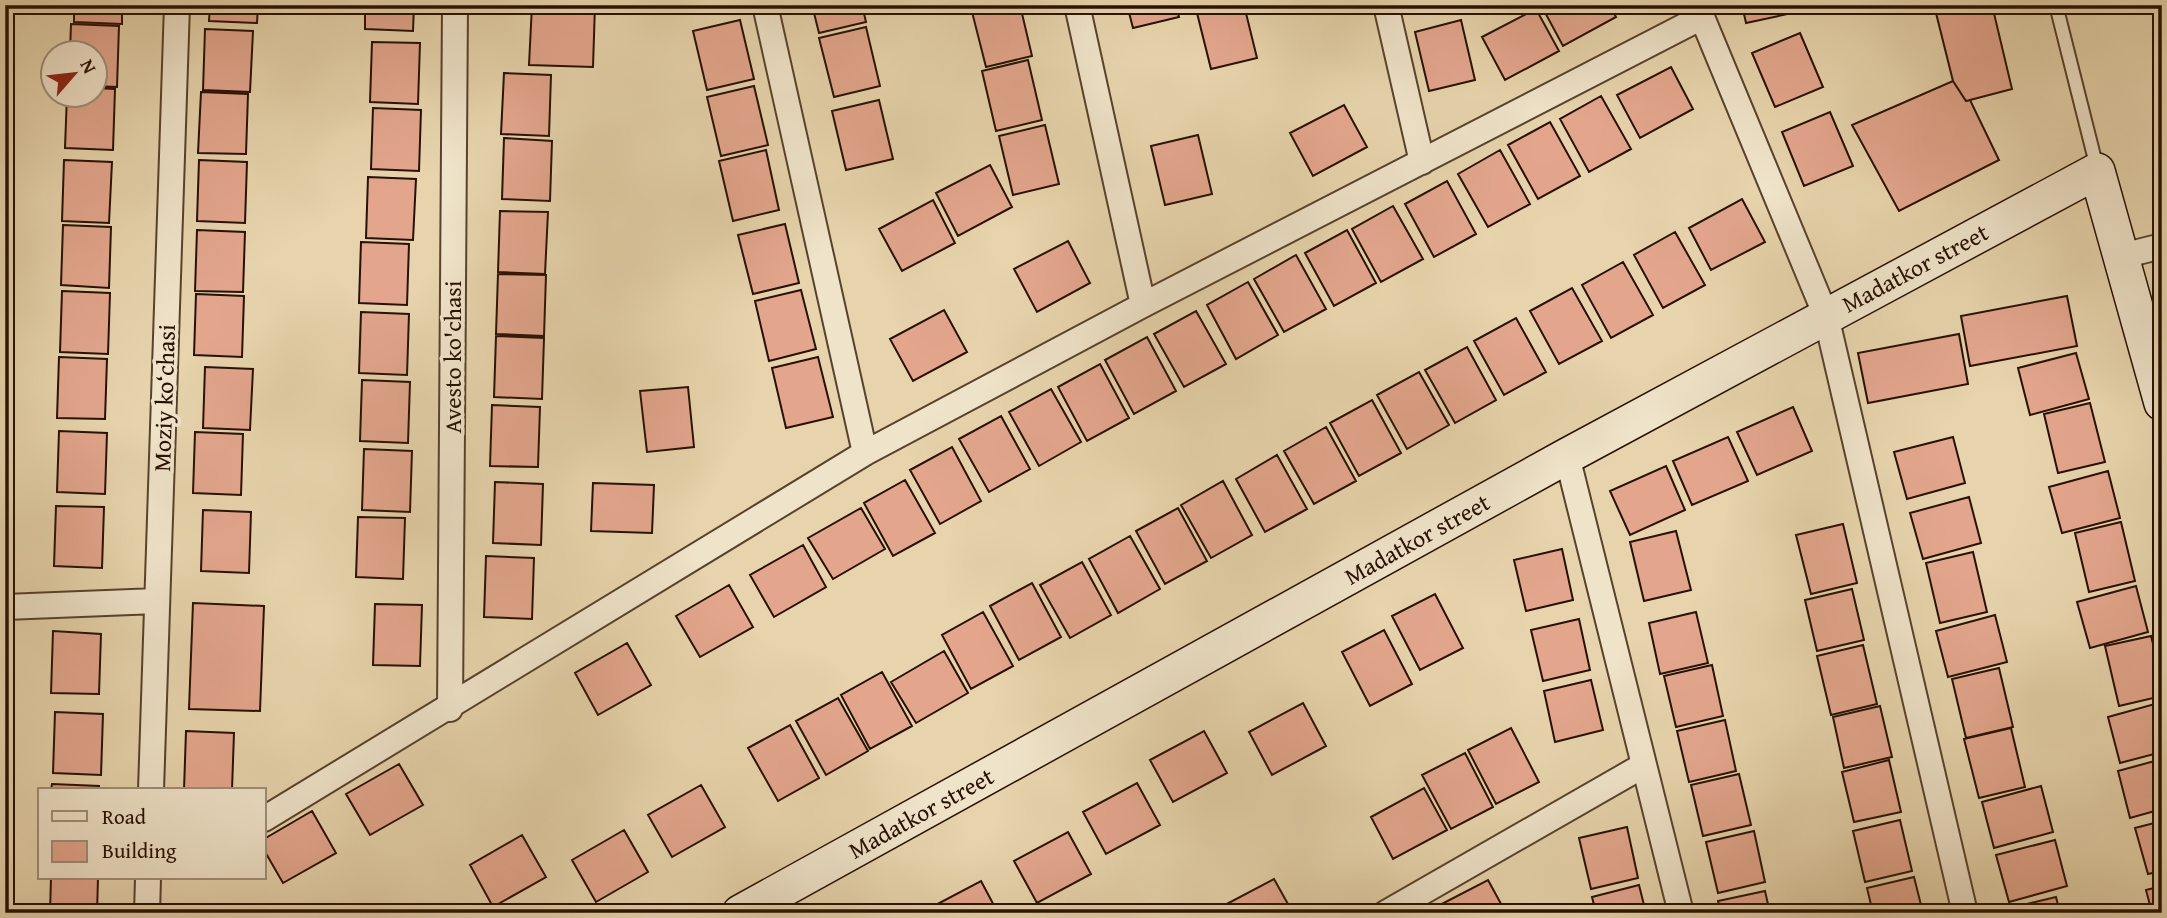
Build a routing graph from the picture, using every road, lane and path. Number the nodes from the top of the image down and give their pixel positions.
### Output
1 (177, 5) edge
2 (454, 5) edge
3 (765, 5) edge
4 (1077, 5) edge
5 (1386, 5) edge
6 (2056, 5) edge
7 (1698, 12) edge
8 (1422, 162) junction
9 (2097, 171) junction
10 (2162, 246) edge
11 (2122, 256) junction
12 (1143, 305) junction
13 (1826, 316) junction
14 (2162, 403) edge
15 (865, 453) junction
16 (1567, 456) junction
17 (157, 601) junction
18 (5, 607) edge
19 (450, 709) junction
20 (1644, 765) junction
21 (151, 788) edge
22 (266, 818) edge
23 (740, 913) edge
24 (1386, 913) edge
25 (1681, 913) edge
26 (1965, 913) edge

1 - 17 street, Moziy ko‘chasi
2 - 19 street, Avesto ko'chasi
3 - 15 street
4 - 12 street
5 - 8 street
6 - 9 lane
7 - 8 street
7 - 13 street
8 - 12 street
9 - 11 street
9 - 13 street, Madatkor street
10 - 11 street
11 - 14 street
12 - 15 street
13 - 16 street, Madatkor street
13 - 26 street
15 - 19 street
16 - 20 street
16 - 23 street, Madatkor street
17 - 18 street
17 - 21 street, Moziy ko‘chasi
19 - 22 street
20 - 24 street
20 - 25 street

